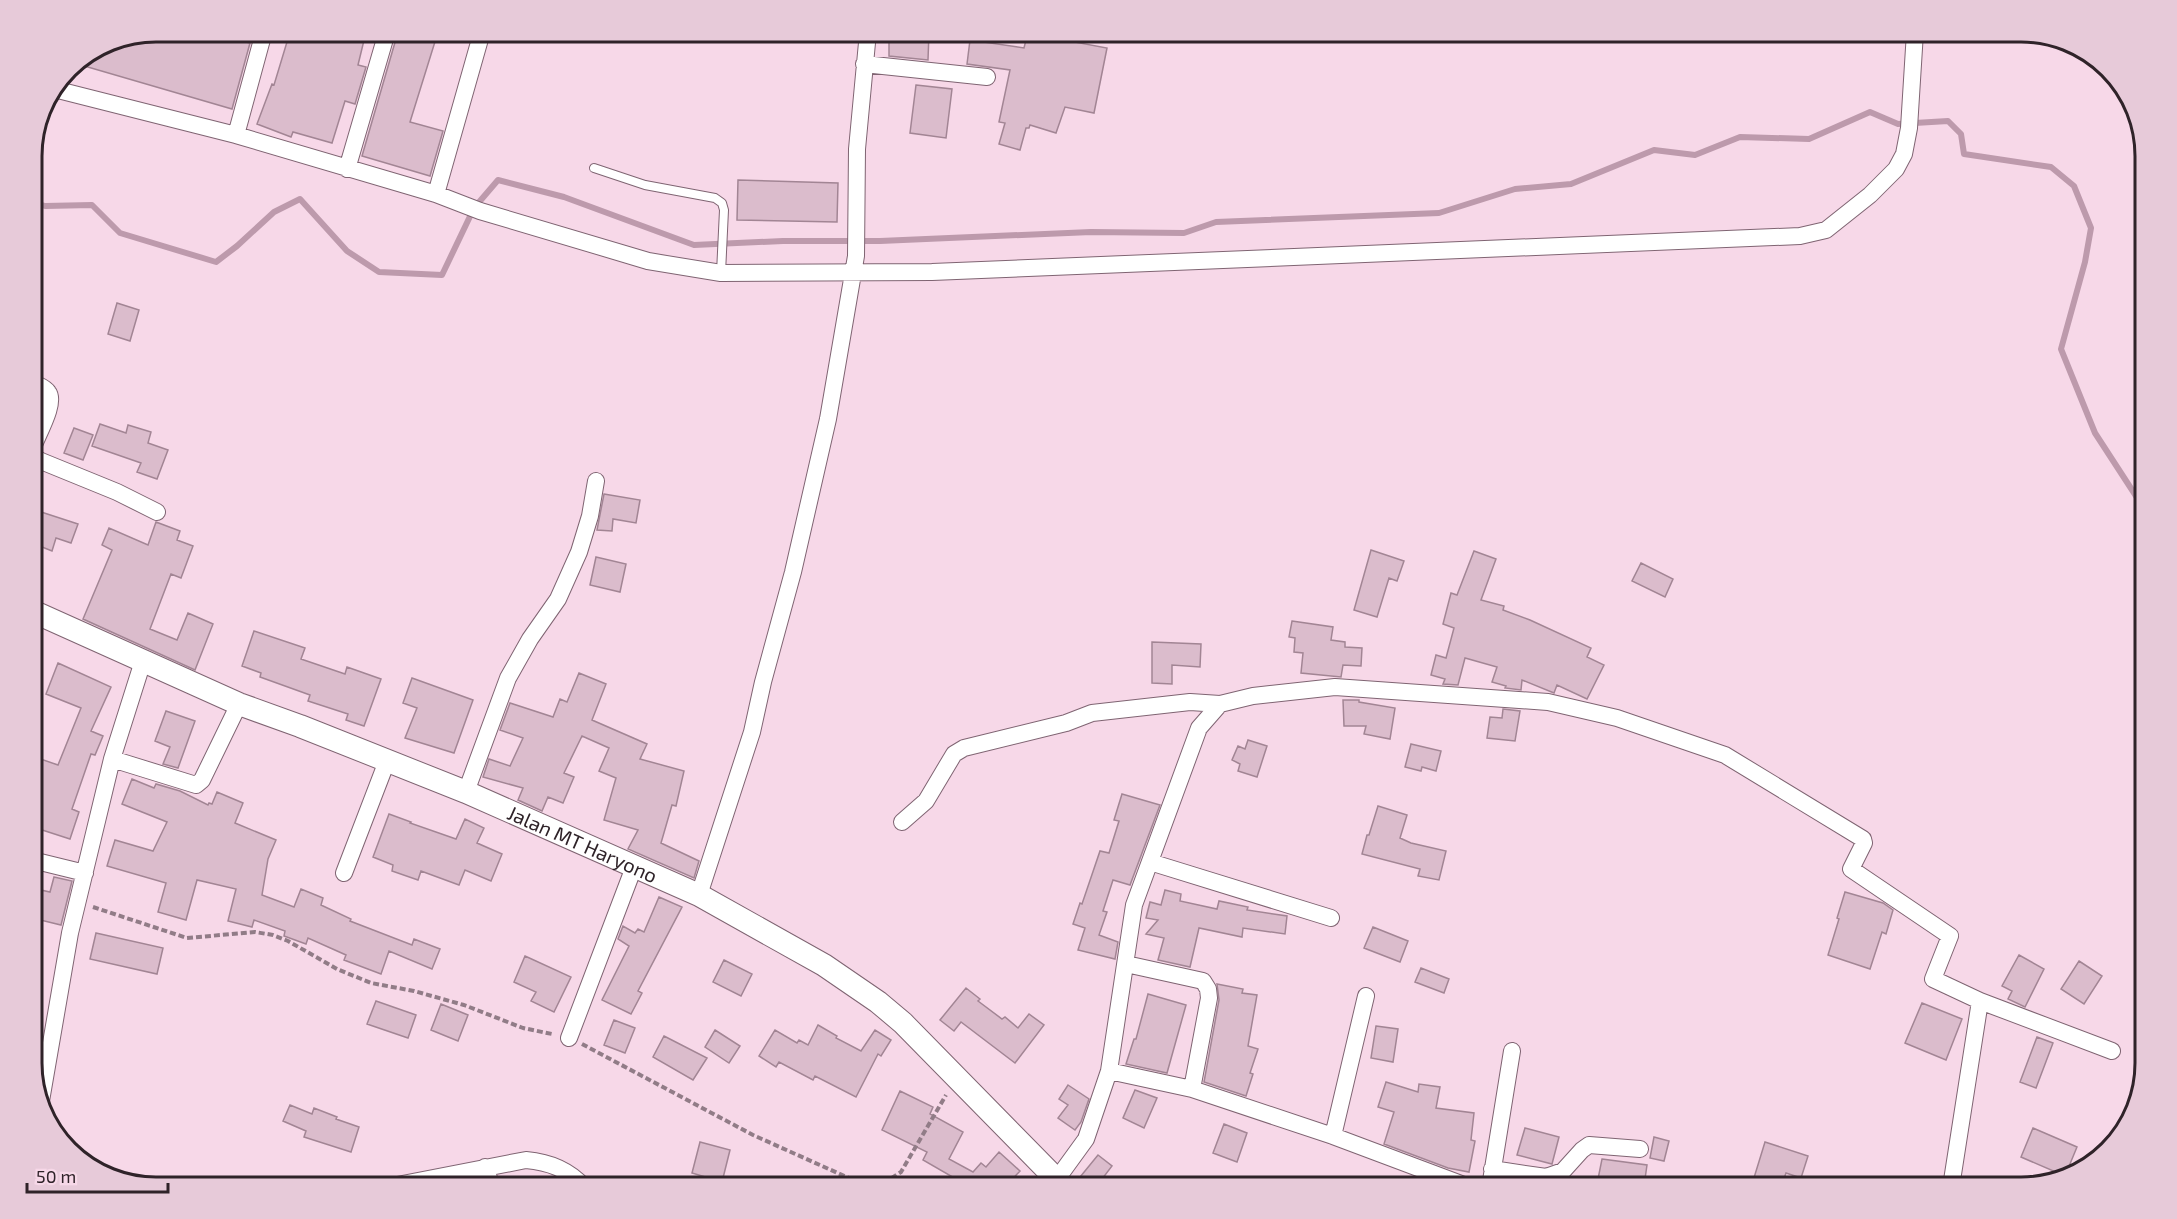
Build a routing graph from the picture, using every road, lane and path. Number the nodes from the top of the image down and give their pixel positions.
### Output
1 (261, 42) edge
2 (384, 42) edge
3 (479, 42) edge
4 (867, 42) edge
5 (1914, 42) edge
6 (864, 64) junction
7 (987, 77) dead end
8 (62, 90) edge
9 (236, 135) junction
10 (594, 168) dead end
11 (347, 169) junction
12 (436, 194) junction
13 (855, 264) junction
14 (721, 267) junction
15 (42, 387) edge
16 (42, 427) edge
17 (42, 462) edge
18 (596, 481) dead end
19 (157, 512) dead end
20 (42, 616) edge
21 (143, 661) junction
22 (239, 704) junction
23 (1220, 704) junction
24 (112, 759) junction
25 (387, 761) junction
26 (466, 792) junction
27 (902, 822) dead end
28 (42, 862) edge
29 (1150, 862) junction
30 (634, 867) junction
31 (85, 873) junction
32 (344, 873) dead end
33 (699, 895) junction
34 (78, 902) junction
35 (1331, 918) dead end
36 (1126, 964) junction
37 (1366, 996) dead end
38 (1980, 1001) junction
39 (569, 1038) junction
40 (1512, 1051) dead end
41 (2112, 1051) dead end
42 (1110, 1071) junction
43 (956, 1078) junction
44 (44, 1084) edge
45 (1192, 1089) junction
46 (1333, 1136) junction
47 (1640, 1149) dead end
48 (485, 1167) junction
49 (1492, 1169) junction
50 (438, 1177) edge
51 (488, 1177) edge
52 (575, 1177) edge
53 (846, 1177) edge
54 (894, 1177) edge
55 (1054, 1177) edge
56 (1065, 1177) edge
57 (1440, 1177) edge
58 (1491, 1177) edge
59 (1953, 1177) edge

1 - 9 street
2 - 11 street
3 - 12 street
4 - 6 street
5 - 13 street
6 - 7 street
6 - 13 street
8 - 9 street
9 - 11 street
10 - 14 lane
11 - 12 street
12 - 14 street
13 - 14 street
13 - 33 street
15 - 16 street
17 - 19 street
18 - 26 street
20 - 21 main road, Jalan MT Haryono
21 - 22 main road, Jalan MT Haryono
21 - 24 street
22 - 24 street
22 - 25 main road, Jalan MT Haryono
23 - 27 street
23 - 29 street
23 - 38 street
24 - 31 street
25 - 26 main road, Jalan MT Haryono
25 - 32 street
26 - 30 main road, Jalan MT Haryono
28 - 31 street
29 - 35 street
29 - 36 street
30 - 33 main road, Jalan MT Haryono
30 - 39 street
31 - 34 street
33 - 43 main road, Jalan MT Haryono
34 - 39 path
34 - 44 street
36 - 42 street
36 - 45 street
37 - 46 street
38 - 41 street
38 - 59 street
39 - 53 path
40 - 49 street
42 - 45 street
42 - 56 street
43 - 54 path
43 - 55 main road, Jalan MT Haryono
45 - 46 street
46 - 57 street
47 - 49 street
48 - 50 street
48 - 51 street
48 - 52 street
49 - 58 street

